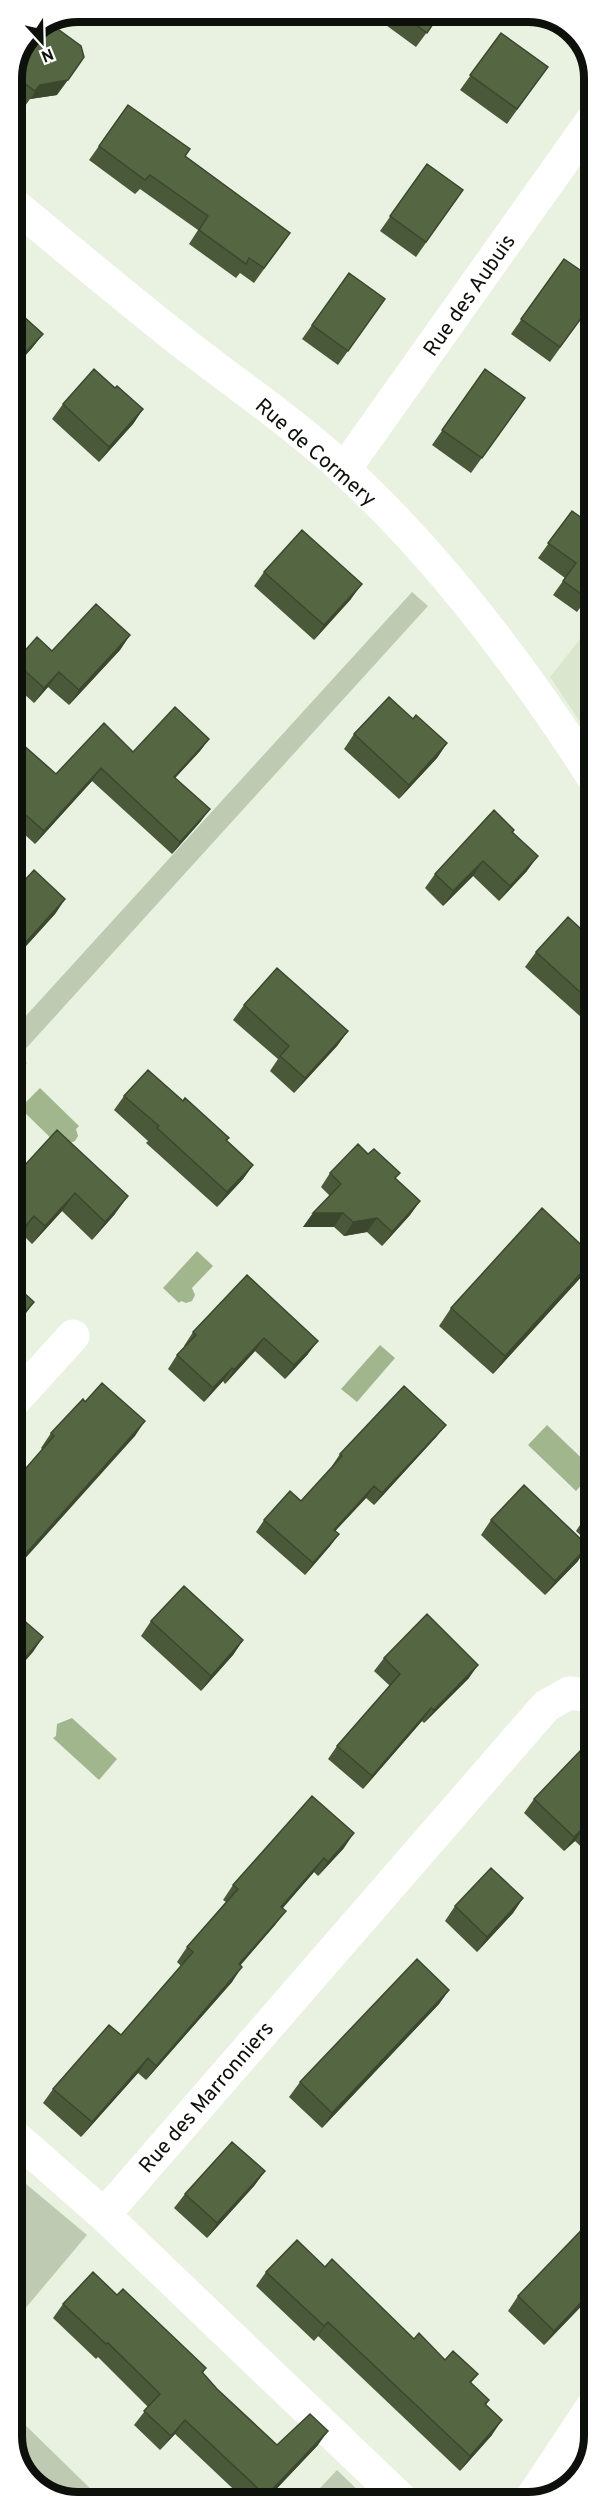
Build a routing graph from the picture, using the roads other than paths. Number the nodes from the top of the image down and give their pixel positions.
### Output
1 (584, 132) edge
2 (22, 211) edge
3 (344, 470) junction
4 (584, 763) edge
5 (73, 1336) dead end
6 (22, 1392) edge
7 (584, 1695) edge
8 (22, 2144) edge
9 (104, 2215) junction
10 (584, 2419) edge
11 (536, 2491) edge
12 (394, 2492) edge

1 - 3 street, Rue des Aubuis
2 - 3 street, Rue de Cormery
3 - 4 street, Rue de Cormery
5 - 6 street
7 - 9 street, Rue des Marronniers
8 - 9 street
9 - 12 street
10 - 11 street

